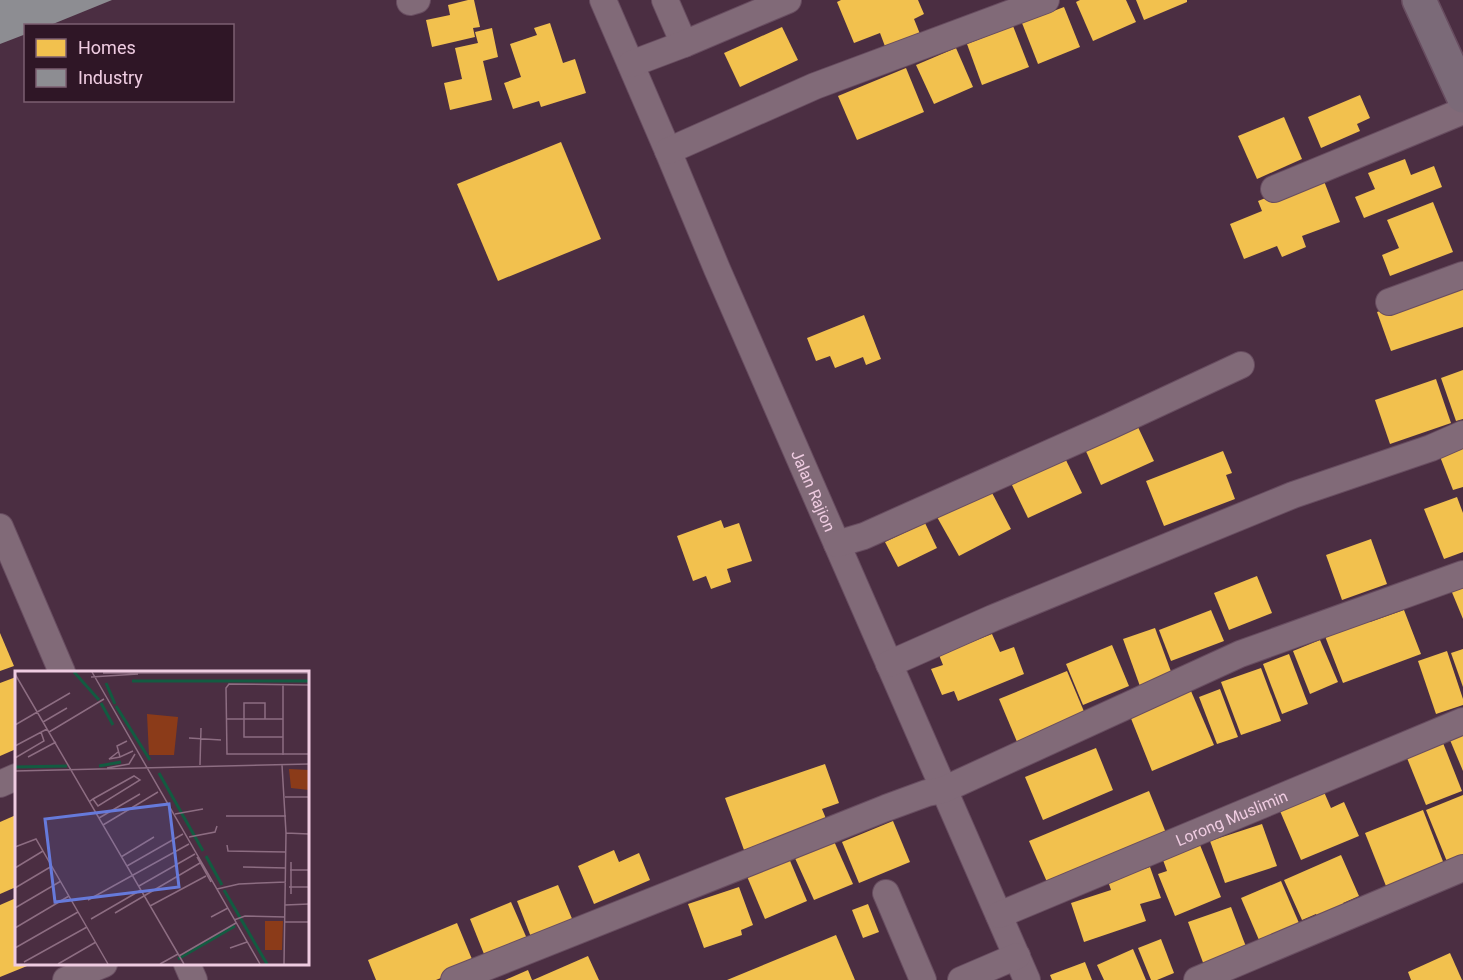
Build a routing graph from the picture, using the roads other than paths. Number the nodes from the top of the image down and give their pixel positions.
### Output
1 (603, 0) edge
2 (665, 0) edge
3 (788, 0) edge
4 (1046, 0) edge
5 (1419, 0) edge
6 (684, 44) junction
7 (631, 64) junction
8 (1463, 96) edge
9 (1463, 111) edge
10 (668, 151) junction
11 (1274, 189) dead end
12 (1463, 275) edge
13 (1389, 302) dead end
14 (1241, 365) dead end
15 (1463, 434) edge
16 (0, 528) edge
17 (837, 544) junction
18 (6, 560) edge
19 (1463, 574) edge
20 (889, 664) junction
21 (62, 671) edge
22 (1463, 721) edge
23 (15, 777) edge
24 (0, 784) edge
25 (935, 791) junction
26 (1463, 867) edge
27 (886, 893) dead end
28 (999, 915) junction
29 (1017, 956) junction
30 (100, 965) edge
31 (188, 965) edge
32 (66, 980) edge
33 (194, 980) edge
34 (454, 980) edge
35 (923, 980) edge
36 (962, 980) edge
37 (1027, 980) edge
38 (1197, 980) edge

1 - 7 street, Jalan Rajion
2 - 6 street
3 - 6 street
4 - 10 street
5 - 8 main road
6 - 7 street
7 - 10 street, Jalan Rajion
9 - 11 street
10 - 17 street, Jalan Rajion
12 - 13 street
14 - 17 street
15 - 20 street
16 - 18 street
17 - 20 street, Jalan Rajion
18 - 21 street
19 - 25 street
20 - 25 street, Jalan Rajion
22 - 28 street, Lorong Muslimin
23 - 24 street
25 - 28 street, Jalan Rajion
25 - 34 street
26 - 38 street
27 - 35 street
28 - 29 street, Jalan Rajion
29 - 36 street
29 - 37 street, Jalan Rajion
30 - 32 street
31 - 33 street

